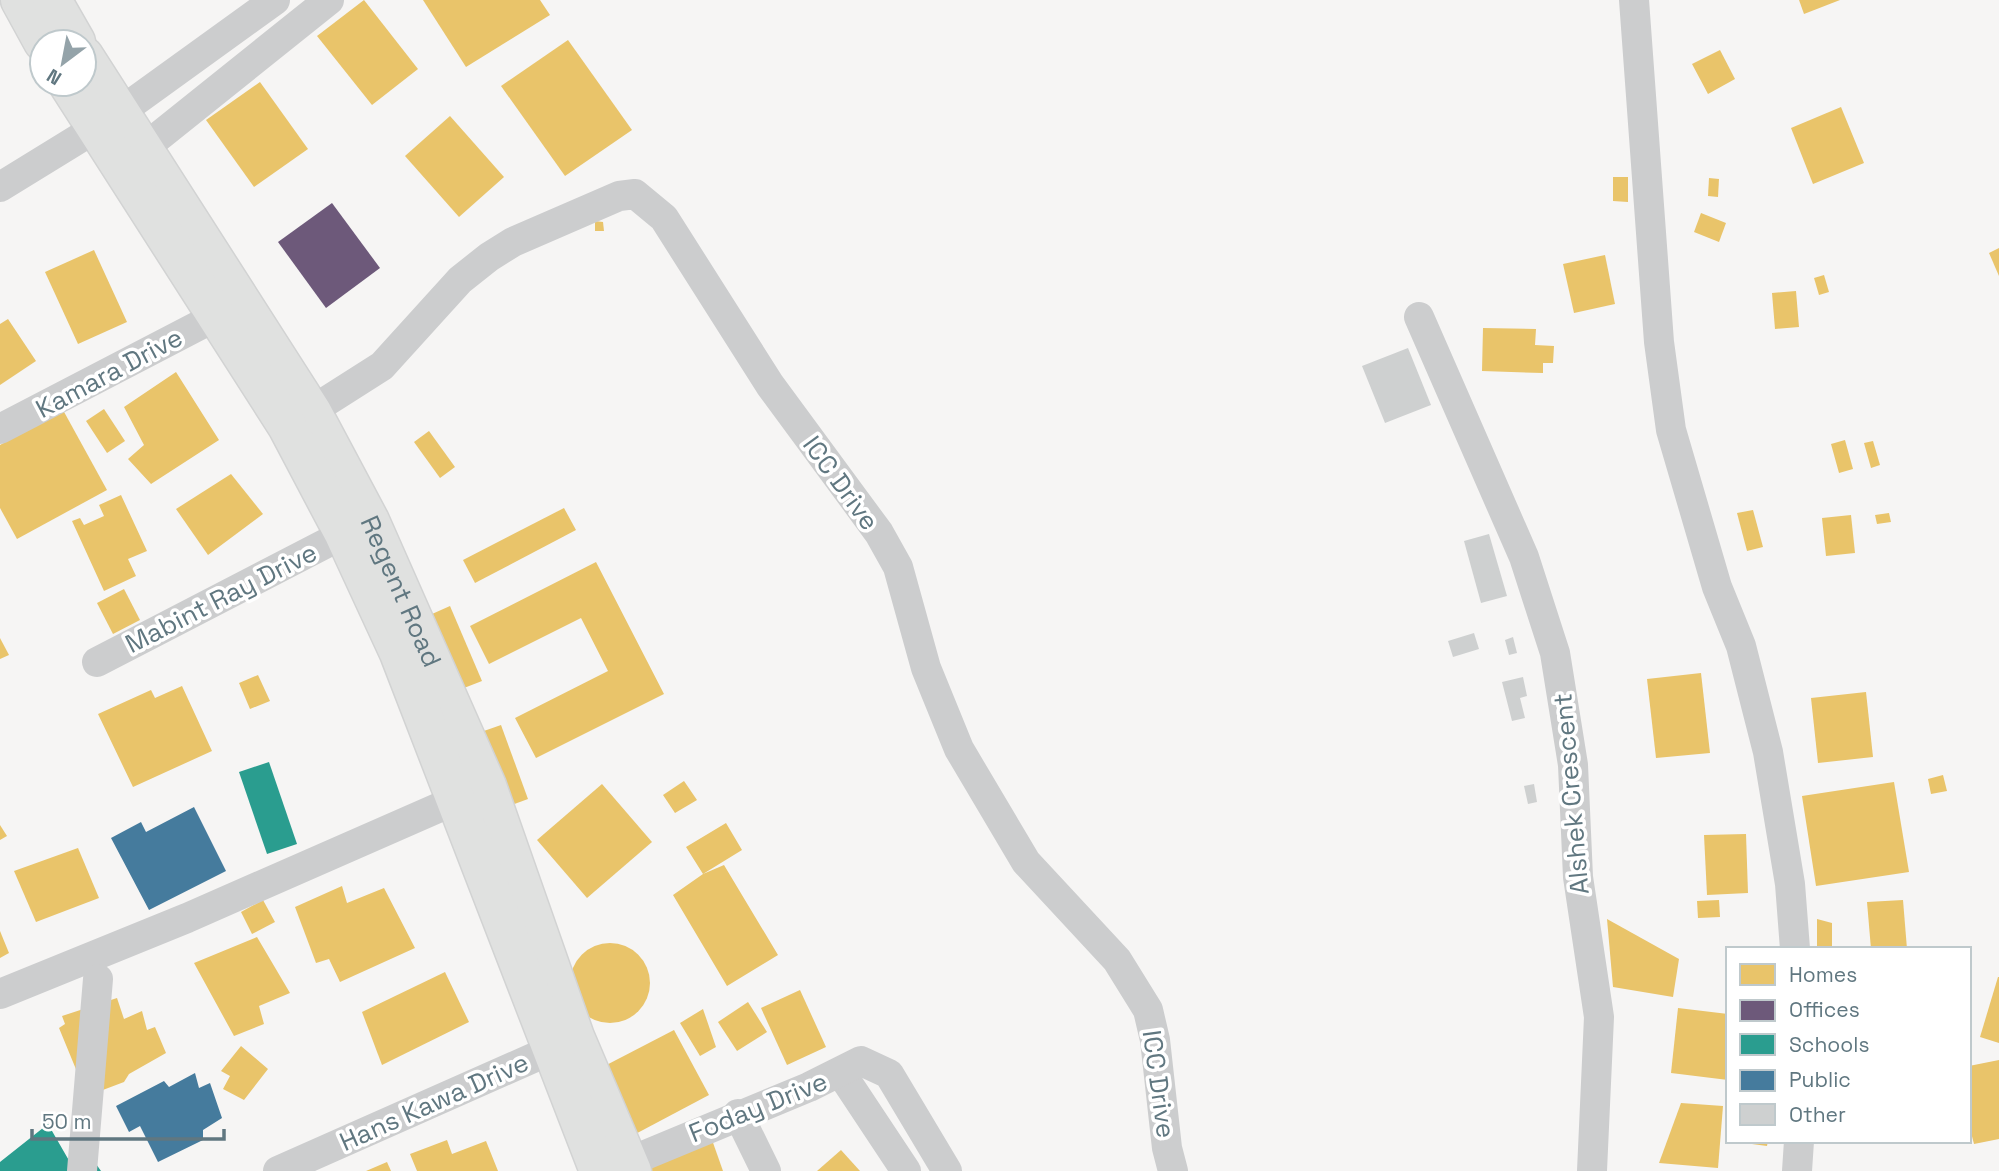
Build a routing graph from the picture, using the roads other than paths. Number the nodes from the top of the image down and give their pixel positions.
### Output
1 (20, 0) edge
2 (51, 0) edge
3 (275, 0) edge
4 (329, 0) edge
5 (1634, 0) edge
6 (35, 28) edge
7 (68, 28) edge
8 (98, 94) edge
9 (84, 98) edge
10 (108, 120) junction
11 (143, 149) junction
12 (0, 187) edge
13 (217, 316) junction
14 (1419, 317) dead end
15 (300, 419) junction
16 (0, 429) edge
17 (344, 534) junction
18 (412, 647) junction
19 (97, 662) dead end
20 (456, 800) junction
21 (1795, 947) edge
22 (98, 979) dead end
23 (0, 994) edge
24 (551, 1050) junction
25 (841, 1073) junction
26 (738, 1114) junction
27 (1799, 1143) edge
28 (616, 1169) edge
29 (82, 1171) edge
30 (278, 1171) edge
31 (766, 1171) edge
32 (906, 1171) edge
33 (947, 1171) edge
34 (1173, 1171) edge
35 (1592, 1171) edge
36 (1797, 1171) edge

1 - 6 main road
2 - 7 main road
3 - 10 street
4 - 11 street
5 - 21 street
8 - 10 main road, Regent Road
9 - 10 main road, Regent Road
10 - 11 main road, Regent Road
10 - 12 street
10 - 13 main road, Regent Road
11 - 15 main road, Regent Road
13 - 15 main road, Regent Road
13 - 16 street, Kamara Drive
14 - 35 street, Alshek Crescent
15 - 17 main road, Regent Road
15 - 18 main road, Regent Road
15 - 34 street, ICC Drive
17 - 18 main road, Regent Road
17 - 19 street, Mabint Ray Drive
18 - 20 main road, Regent Road
18 - 28 main road, Regent Road
20 - 23 street
20 - 24 main road, Regent Road
22 - 29 street
24 - 28 main road, Regent Road
24 - 30 street, Hans Kawa Drive
25 - 26 street, Foday Drive
25 - 32 street, Foday Drive
25 - 33 street
26 - 28 street, Foday Drive
26 - 31 street
27 - 36 street

